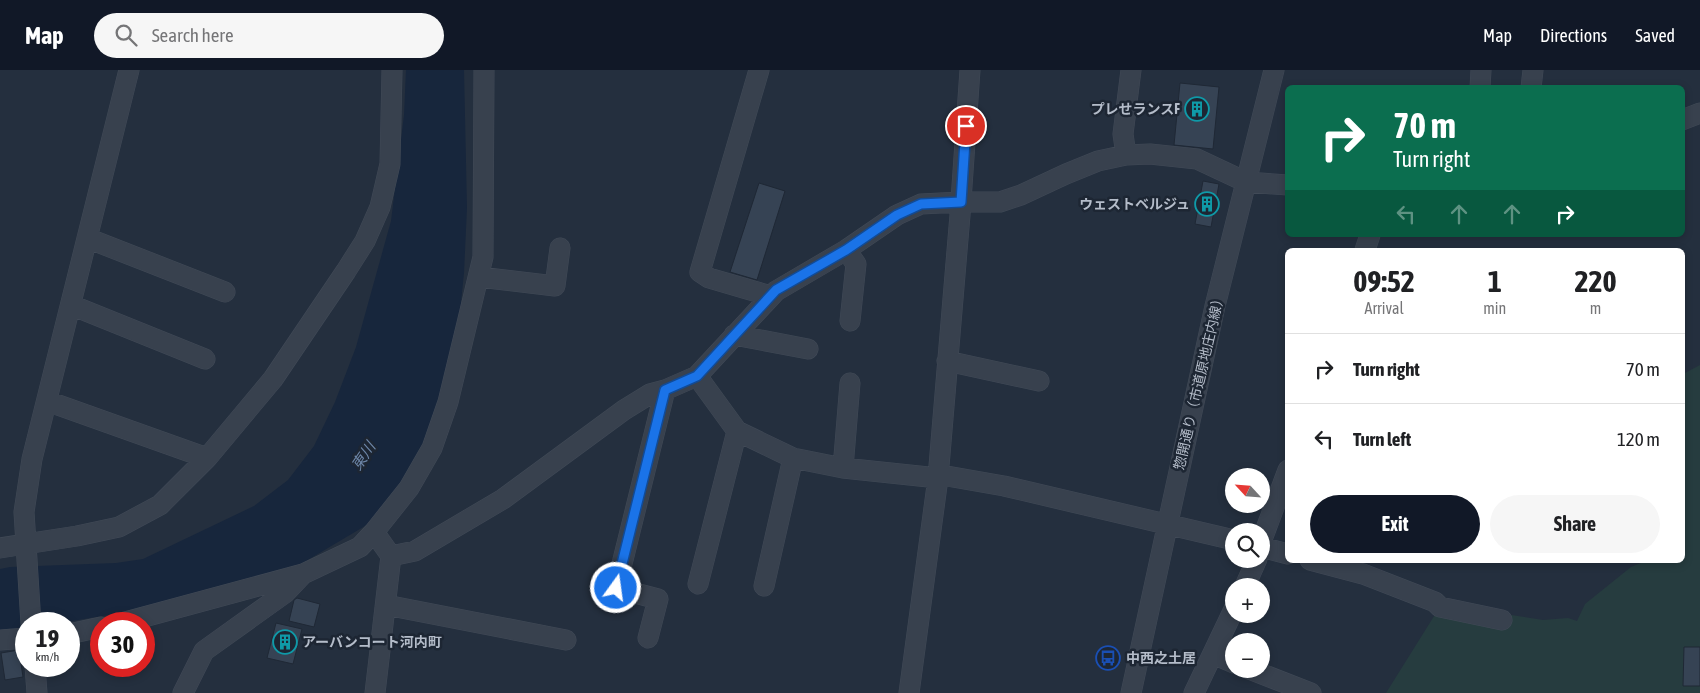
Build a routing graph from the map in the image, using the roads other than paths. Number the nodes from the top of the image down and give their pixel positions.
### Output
1 (129, 70) edge
2 (392, 70) edge
3 (484, 70) edge
4 (759, 70) edge
5 (970, 70) edge
6 (1131, 70) edge
7 (1274, 70) edge
8 (1481, 70) edge
9 (1533, 70) edge
10 (1480, 85) edge
11 (1531, 85) edge
12 (1700, 113) edge
13 (1685, 119) edge
14 (1126, 154) junction
15 (1246, 182) junction
16 (1285, 185) edge
17 (961, 202) junction
18 (87, 238) junction
19 (560, 248) dead end
20 (846, 250) junction
21 (479, 276) junction
22 (225, 292) dead end
23 (771, 296) junction
24 (71, 306) junction
25 (850, 320) dead end
26 (734, 335) junction
27 (808, 349) dead end
28 (205, 359) dead end
29 (947, 361) junction
30 (697, 376) junction
31 (1039, 381) dead end
32 (850, 383) dead end
33 (665, 390) junction
34 (47, 401) junction
35 (737, 431) junction
36 (207, 458) junction
37 (793, 458) junction
38 (843, 468) junction
39 (938, 478) junction
40 (1285, 478) edge
41 (1268, 523) edge
42 (1168, 524) junction
43 (374, 532) junction
44 (1225, 538) edge
45 (26, 544) junction
46 (0, 548) edge
47 (1270, 549) edge
48 (1285, 553) edge
49 (391, 556) junction
50 (1321, 563) edge
51 (302, 574) junction
52 (698, 584) dead end
53 (764, 586) dead end
54 (386, 605) junction
55 (30, 612) edge
56 (155, 614) edge
57 (1502, 620) dead end
58 (1227, 623) edge
59 (648, 638) dead end
60 (15, 639) edge
61 (0, 640) edge
62 (566, 640) dead end
63 (1213, 654) junction
64 (1225, 659) edge
65 (36, 677) edge
66 (1270, 677) edge
67 (37, 693) edge
68 (183, 693) edge
69 (374, 693) edge
70 (909, 693) edge
71 (1131, 693) edge
72 (1194, 693) edge
73 (1311, 693) edge

1 - 18 street
2 - 36 street
3 - 21 street
4 - 23 street
5 - 17 street
6 - 14 street
7 - 15 street, 惣開通り（市道原地庄内線）
8 - 10 street
9 - 11 street
12 - 13 street
14 - 15 street
14 - 17 street
15 - 16 street
15 - 42 street, 惣開通り（市道原地庄内線）
17 - 20 street
17 - 29 street
18 - 22 street
18 - 24 street
19 - 21 street
20 - 23 street
20 - 25 street
21 - 43 street
23 - 26 street
24 - 28 street
24 - 34 street
26 - 27 street
26 - 30 street
29 - 31 street
29 - 39 street
30 - 33 street
30 - 35 street
32 - 38 street
33 - 49 street
33 - 59 street
34 - 36 street
34 - 45 street
35 - 37 street
35 - 52 street
36 - 45 street
37 - 38 street
37 - 53 street
38 - 39 street
39 - 42 street
39 - 70 street
40 - 41 street
42 - 44 street
42 - 71 street, 惣開通り（市道原地庄内線）
43 - 49 street
43 - 51 street
45 - 46 street
45 - 55 street
47 - 48 street
49 - 54 street
50 - 57 street
51 - 56 street
51 - 68 street
54 - 62 street
54 - 69 street
58 - 63 street
60 - 61 street
63 - 64 street
63 - 72 street
65 - 67 street
66 - 73 street

